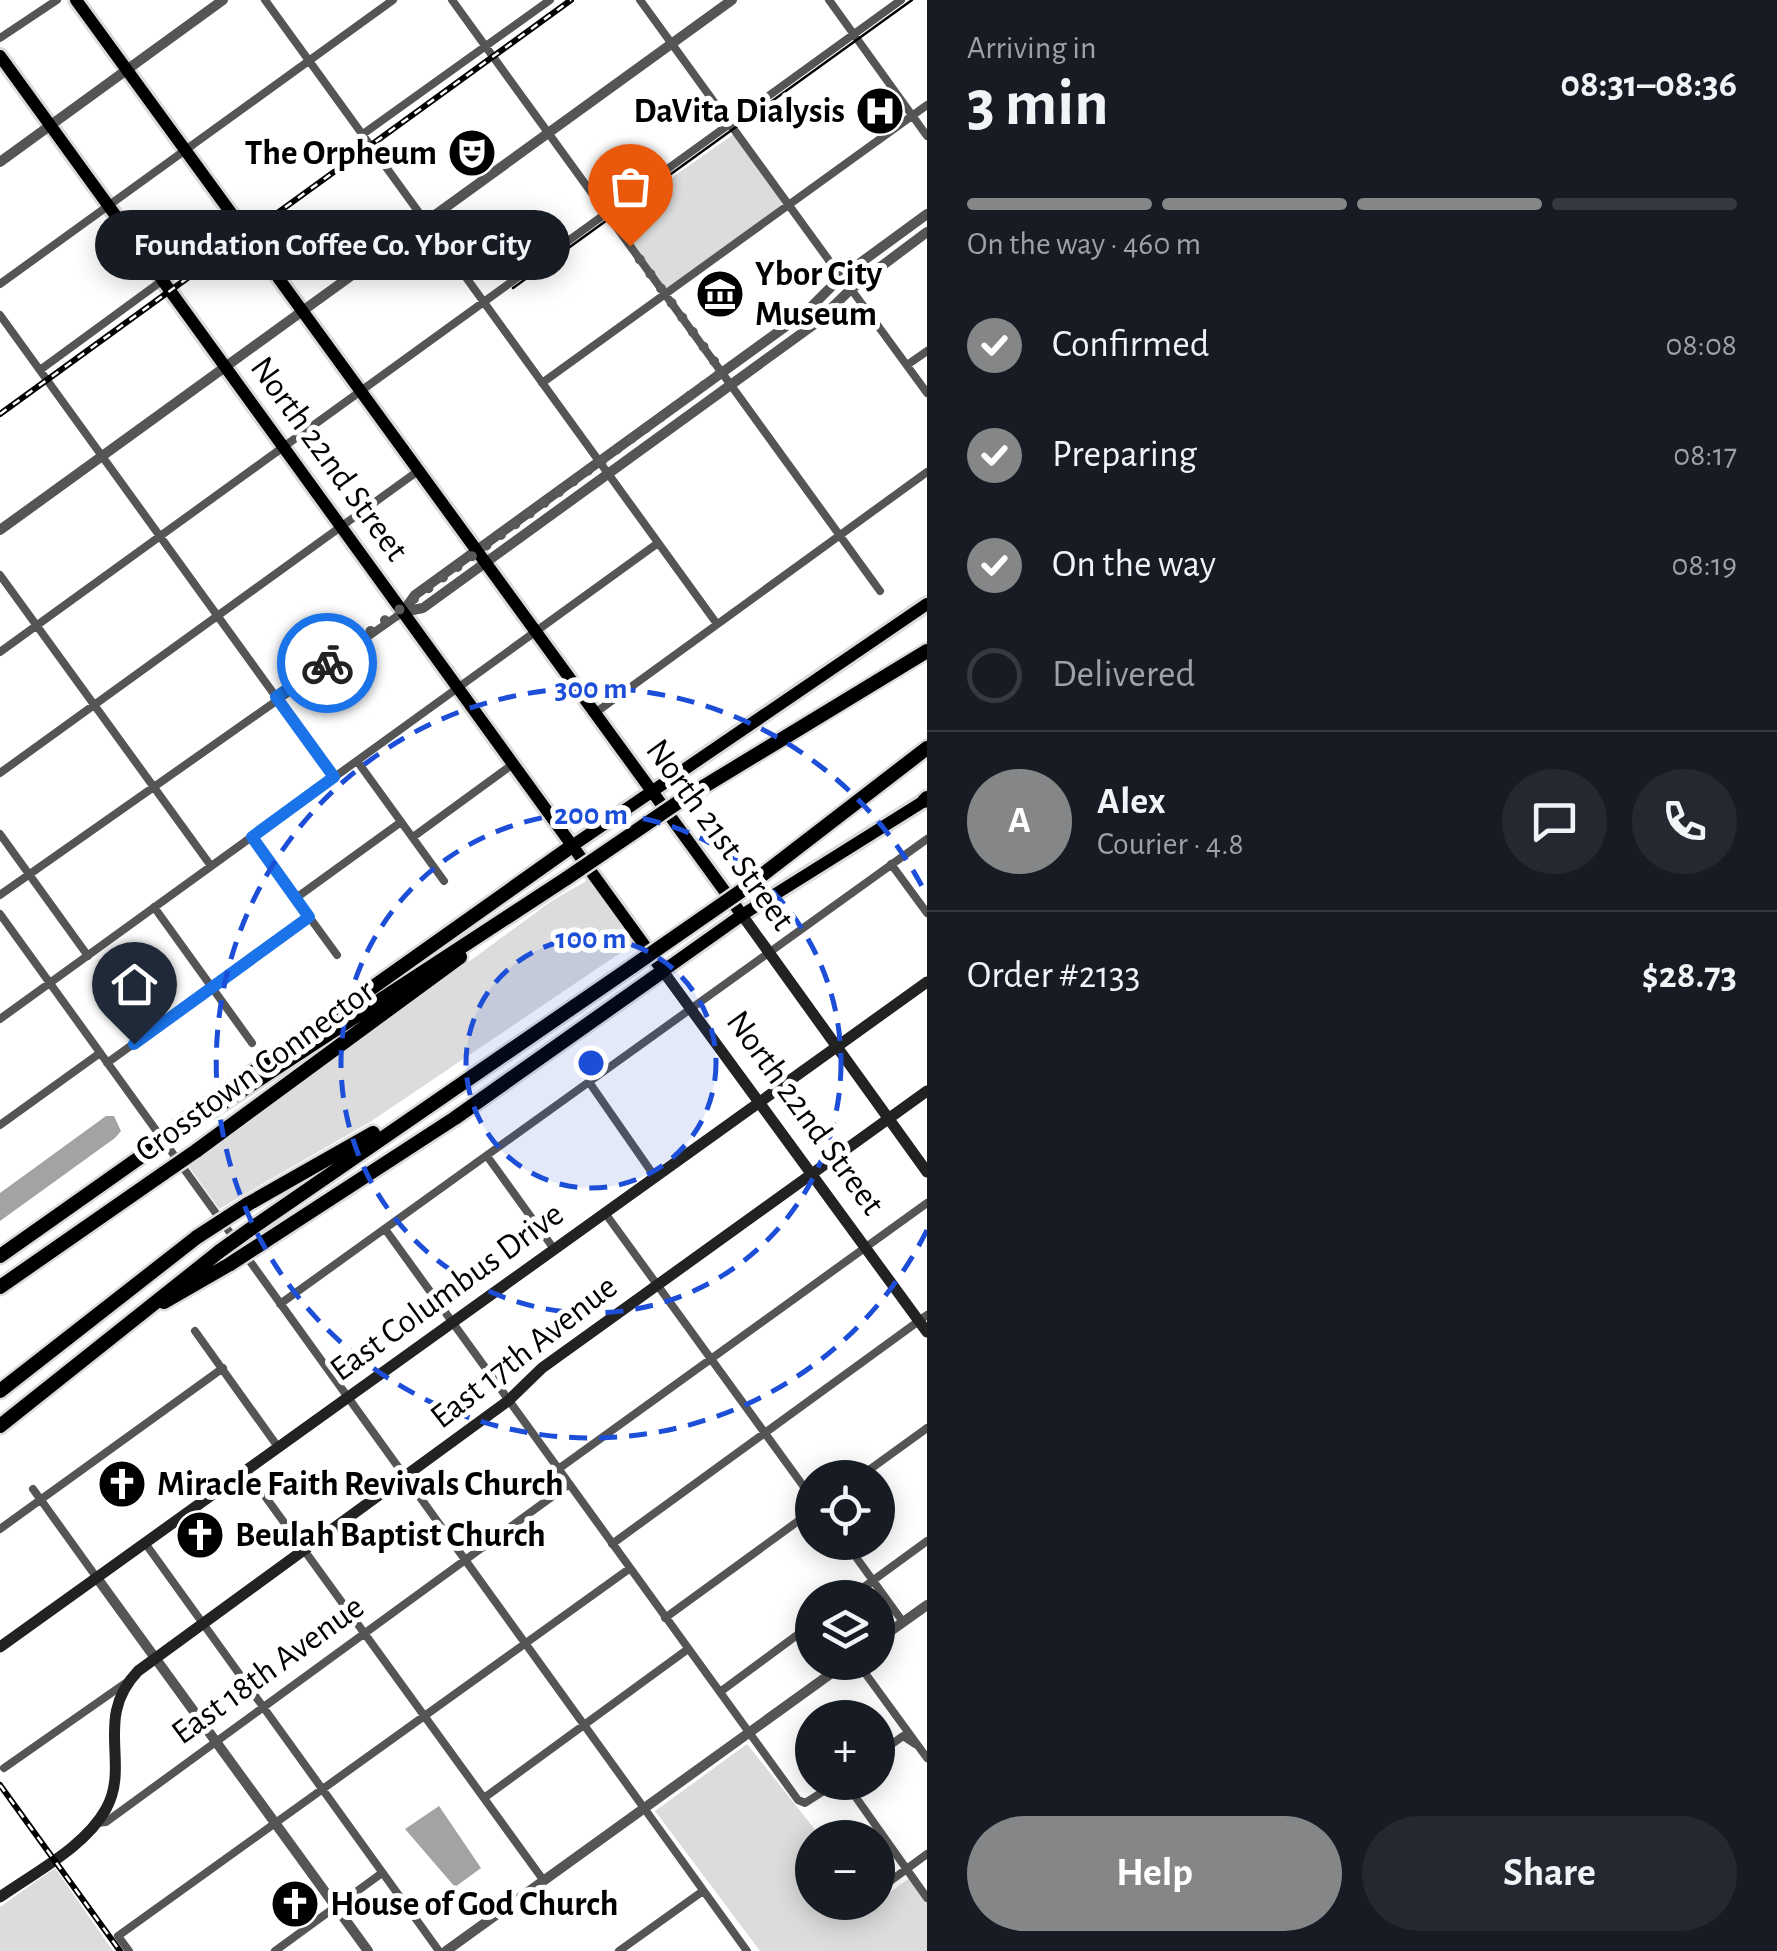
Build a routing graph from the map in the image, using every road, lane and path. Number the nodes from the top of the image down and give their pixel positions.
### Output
1 (57, 0) edge
2 (76, 0) edge
3 (223, 0) edge
4 (266, 0) edge
5 (393, 0) edge
6 (452, 0) edge
7 (550, 0) edge
8 (640, 0) edge
9 (732, 0) edge
10 (829, 0) edge
11 (901, 0) edge
12 (853, 34) junction
13 (0, 38) edge
14 (672, 44) junction
15 (487, 48) junction
16 (0, 56) edge
17 (309, 60) junction
18 (126, 70) junction
19 (927, 105) edge
20 (912, 116) junction
21 (730, 123) junction
22 (51, 126) junction
23 (548, 133) junction
24 (362, 134) junction
25 (927, 136) edge
26 (186, 150) junction
27 (0, 162) edge
28 (788, 205) junction
29 (109, 206) junction
30 (606, 212) junction
31 (927, 214) edge
32 (426, 222) junction
33 (927, 232) edge
34 (841, 277) junction
35 (163, 280) junction
36 (0, 284) edge
37 (851, 289) junction
38 (665, 294) junction
39 (484, 302) junction
40 (302, 311) junction
41 (0, 315) edge
42 (927, 351) edge
43 (907, 366) junction
44 (226, 367) junction
45 (40, 370) junction
46 (722, 372) junction
47 (542, 383) junction
48 (731, 385) junction
49 (360, 392) junction
50 (927, 394) edge
51 (284, 447) junction
52 (102, 456) junction
53 (599, 461) junction
54 (418, 471) junction
55 (927, 472) edge
56 (608, 474) junction
57 (341, 527) junction
58 (0, 530) edge
59 (160, 536) junction
60 (840, 536) junction
61 (658, 543) junction
62 (475, 550) junction
63 (484, 563) junction
64 (0, 575) edge
65 (880, 592) dead end
66 (927, 604) edge
67 (402, 612) junction
68 (218, 616) junction
69 (717, 624) junction
70 (37, 626) junction
71 (536, 631) junction
72 (927, 651) edge
73 (0, 652) edge
74 (458, 688) junction
75 (276, 697) junction
76 (94, 705) junction
77 (595, 713) junction
78 (927, 748) edge
79 (626, 756) junction
80 (357, 760) junction
81 (513, 764) junction
82 (677, 772) junction
83 (0, 774) edge
84 (334, 777) junction
85 (152, 786) junction
86 (650, 789) junction
87 (926, 799) edge
88 (402, 822) junction
89 (0, 834) edge
90 (252, 837) junction
91 (413, 837) junction
92 (927, 839) edge
93 (572, 846) junction
94 (891, 864) junction
95 (211, 866) junction
96 (29, 874) junction
97 (444, 881) dead end
98 (0, 895) edge
99 (540, 895) junction
100 (296, 898) junction
101 (154, 907) junction
102 (0, 914) edge
103 (927, 914) edge
104 (742, 915) junction
105 (309, 917) junction
106 (767, 953) junction
107 (337, 955) dead end
108 (88, 956) junction
109 (662, 971) junction
110 (927, 982) edge
111 (50, 983) junction
112 (212, 987) junction
113 (692, 1008) junction
114 (0, 1019) edge
115 (252, 1042) dead end
116 (836, 1047) junction
117 (100, 1053) junction
118 (108, 1063) junction
119 (589, 1082) junction
120 (927, 1090) edge
121 (760, 1102) junction
122 (888, 1119) junction
123 (405, 1120) junction
124 (0, 1126) edge
125 (182, 1126) junction
126 (486, 1156) junction
127 (927, 1172) edge
128 (812, 1174) junction
129 (655, 1177) junction
130 (927, 1203) edge
131 (605, 1213) junction
132 (384, 1229) junction
133 (865, 1248) junction
134 (554, 1250) junction
135 (0, 1256) edge
136 (657, 1284) junction
137 (0, 1287) edge
138 (280, 1304) junction
139 (923, 1318) edge
140 (452, 1323) junction
141 (124, 1324) junction
142 (195, 1331) dead end
143 (927, 1332) edge
144 (710, 1358) junction
145 (223, 1368) junction
146 (0, 1390) edge
147 (346, 1399) junction
148 (508, 1401) junction
149 (0, 1426) edge
150 (927, 1428) edge
151 (764, 1432) junction
152 (278, 1447) junction
153 (883, 1460) edge
154 (246, 1470) junction
155 (557, 1470) junction
156 (795, 1475) edge
157 (404, 1478) junction
158 (568, 1485) junction
159 (33, 1489) dead end
160 (40, 1501) junction
161 (795, 1523) edge
162 (0, 1529) edge
163 (927, 1541) edge
164 (146, 1543) junction
165 (612, 1544) junction
166 (305, 1552) junction
167 (858, 1560) edge
168 (464, 1562) junction
169 (629, 1569) junction
170 (96, 1578) junction
171 (873, 1580) joint
172 (926, 1609) edge
173 (895, 1612) edge
174 (666, 1618) junction
175 (902, 1622) junction
176 (205, 1624) junction
177 (895, 1627) edge
178 (365, 1634) junction
179 (795, 1637) edge
180 (525, 1644) junction
181 (0, 1647) edge
182 (688, 1650) junction
183 (155, 1658) junction
184 (129, 1680) junction
185 (822, 1680) edge
186 (870, 1680) edge
187 (720, 1692) junction
188 (264, 1707) junction
189 (425, 1716) junction
190 (584, 1726) junction
191 (750, 1731) junction
192 (895, 1741) edge
193 (216, 1742) junction
194 (924, 1752) edge
195 (4, 1768) dead end
196 (323, 1790) junction
197 (795, 1792) edge
198 (484, 1798) junction
199 (854, 1800) edge
200 (643, 1808) junction
201 (96, 1824) junction
202 (276, 1824) junction
203 (927, 1854) edge
204 (906, 1870) junction
205 (382, 1873) junction
206 (895, 1878) edge
207 (544, 1880) junction
208 (703, 1891) junction
209 (0, 1897) edge
210 (927, 1898) edge
211 (336, 1906) junction
212 (129, 1951) edge
213 (275, 1951) edge
214 (368, 1951) edge
215 (439, 1951) edge
216 (446, 1951) edge
217 (619, 1951) edge
218 (747, 1951) edge

1 - 13 street
2 - 18 main road, North 21st Street
3 - 18 street
4 - 17 street
5 - 17 street
6 - 15 street
7 - 15 street
8 - 14 street
9 - 14 street
10 - 12 street
11 - 12 street
12 - 20 street
12 - 21 street
14 - 21 street
14 - 23 street
15 - 23 street
15 - 24 street
16 - 22 main road, North 22nd Street
17 - 24 street
17 - 26 street
18 - 22 street
18 - 26 main road, North 21st Street
19 - 20 street
20 - 25 street
20 - 28 street
21 - 28 street
21 - 30 street
22 - 27 street
22 - 29 main road, North 22nd Street
23 - 30 street
23 - 32 street
24 - 32 street
26 - 29 street
26 - 40 main road, North 21st Street
28 - 34 street
28 - 38 street
29 - 35 main road, North 22nd Street
29 - 36 street
30 - 38 street
30 - 39 street
31 - 34 street
32 - 39 street
32 - 40 street
33 - 37 street
34 - 46 street
35 - 44 main road, North 22nd Street
35 - 45 street
37 - 43 street
37 - 48 street
38 - 46 street
38 - 47 street
39 - 47 street
39 - 49 street
40 - 44 street
40 - 49 main road, North 21st Street
41 - 45 street
42 - 43 street
43 - 50 street
44 - 51 main road, North 22nd Street
44 - 52 street
45 - 52 street
46 - 48 street
46 - 53 street
47 - 53 street
48 - 56 street
48 - 60 street
49 - 51 street
49 - 54 main road, North 21st Street
51 - 57 main road, North 22nd Street
51 - 59 street
52 - 58 street
52 - 59 street
53 - 56 street
53 - 62 street
54 - 57 street
54 - 62 main road, North 21st Street
55 - 60 street
56 - 61 street
56 - 63 street
57 - 67 main road, North 22nd Street
57 - 68 street
59 - 68 street
59 - 70 street
60 - 65 street
60 - 69 street
61 - 69 street
61 - 71 street
62 - 63 main road, North 21st Street
62 - 67 street
63 - 67 street
63 - 71 main road, North 21st Street
64 - 70 street
66 - 82 main road
67 - 74 main road, North 22nd Street
67 - 75 street
68 - 75 street
68 - 76 street
69 - 77 street
70 - 73 street
70 - 76 street
71 - 74 street
71 - 77 main road, North 21st Street
72 - 99 highway, bridge
74 - 80 street
74 - 81 main road, North 22nd Street
75 - 84 street
75 - 85 street
76 - 83 street
76 - 85 street
77 - 79 main road, North 21st Street
78 - 123 highway, bridge
79 - 82 main road
79 - 86 main road, North 21st Street
80 - 84 street
80 - 88 street
81 - 91 street
81 - 93 main road, North 22nd Street
82 - 86 main road
84 - 90 street
85 - 95 street
85 - 96 street
86 - 93 main road
86 - 104 main road, North 21st Street
87 - 104 main road
88 - 91 street
88 - 100 street
89 - 96 street
90 - 95 street
90 - 100 street
91 - 97 street
92 - 94 street
93 - 109 main road, North 22nd Street
93 - 125 highway
94 - 103 street
94 - 106 street
95 - 101 street
96 - 98 street
96 - 108 street
99 - 125 highway
99 - 137 highway, Crosstown Connector, bridge
100 - 105 street
101 - 108 street
101 - 112 street
102 - 111 street
104 - 106 main road, North 21st Street
104 - 109 main road
105 - 107 street
105 - 112 street
106 - 113 street
106 - 116 main road, North 21st Street
108 - 111 street
109 - 113 main road, North 22nd Street
109 - 141 highway, bridge
110 - 116 main road, East Columbus Drive
111 - 114 street
111 - 117 street
112 - 115 street
112 - 118 street
113 - 119 street
113 - 121 main road, North 22nd Street
116 - 121 main road, East Columbus Drive
116 - 122 main road, North 21st Street
117 - 118 street
117 - 124 street
118 - 138 street
119 - 126 street
119 - 129 street
120 - 122 main road, East 17th Avenue
121 - 128 main road, North 22nd Street
121 - 129 main road, East Columbus Drive
122 - 127 main road, North 21st Street
122 - 128 main road, East 17th Avenue
123 - 141 highway, bridge
123 - 146 highway, bridge
125 - 135 highway, bridge
126 - 132 street
126 - 134 street
128 - 133 main road, North 22nd Street
128 - 136 main road, East 17th Avenue
129 - 131 main road, East Columbus Drive
130 - 133 street
131 - 134 main road, East Columbus Drive
131 - 136 street
132 - 138 street
132 - 140 street
133 - 139 main road, North 22nd Street
133 - 144 street
134 - 140 main road, East Columbus Drive
136 - 144 street
136 - 148 main road, East 17th Avenue
138 - 147 street
139 - 143 main road, North 22nd Street
139 - 151 street
140 - 147 main road, East Columbus Drive
140 - 148 street
141 - 149 highway
142 - 145 street
144 - 151 street
144 - 155 street
145 - 152 street
145 - 160 street
147 - 152 main road, East Columbus Drive
147 - 157 street
148 - 155 street
148 - 157 main road, East 17th Avenue
150 - 153 street
151 - 156 street
151 - 165 street
152 - 154 main road, East Columbus Drive
154 - 164 main road, East Columbus Drive
154 - 166 street
155 - 158 street
157 - 166 main road, East 17th Avenue
157 - 168 street
158 - 165 street
158 - 168 street, East 18th Avenue
159 - 160 street
160 - 162 street
160 - 170 street
161 - 174 street
163 - 171 street
164 - 170 main road, East Columbus Drive
164 - 176 street
165 - 169 street
166 - 176 main road, East 17th Avenue
166 - 178 street
167 - 171 street
168 - 178 street, East 18th Avenue
168 - 180 street
169 - 174 street
169 - 180 street
170 - 181 main road, East Columbus Drive
170 - 183 street
172 - 175 street
173 - 175 street
174 - 182 street
175 - 177 street
176 - 183 main road, East 17th Avenue
176 - 188 street
178 - 188 street, East 18th Avenue
178 - 189 street
179 - 187 street
180 - 189 street
180 - 190 street
182 - 187 street
182 - 190 street
183 - 184 main road, East 17th Avenue
183 - 193 street
184 - 195 street
184 - 201 main road
185 - 191 street
186 - 194 street
187 - 191 street
188 - 193 street, East 18th Avenue
188 - 196 street
189 - 196 street
189 - 198 street
190 - 198 street
190 - 200 street
191 - 197 street
191 - 200 street
192 - 194 street
193 - 201 street, East 18th Avenue
193 - 202 street
196 - 202 street
196 - 205 street
198 - 207 street
199 - 204 street
200 - 207 street
200 - 208 street
201 - 209 main road, East 18th Avenue
202 - 211 street
202 - 212 street
203 - 204 street
204 - 206 street
204 - 210 street
205 - 211 street
205 - 215 street
207 - 216 street
208 - 217 street
208 - 218 street
211 - 213 street
211 - 214 street

